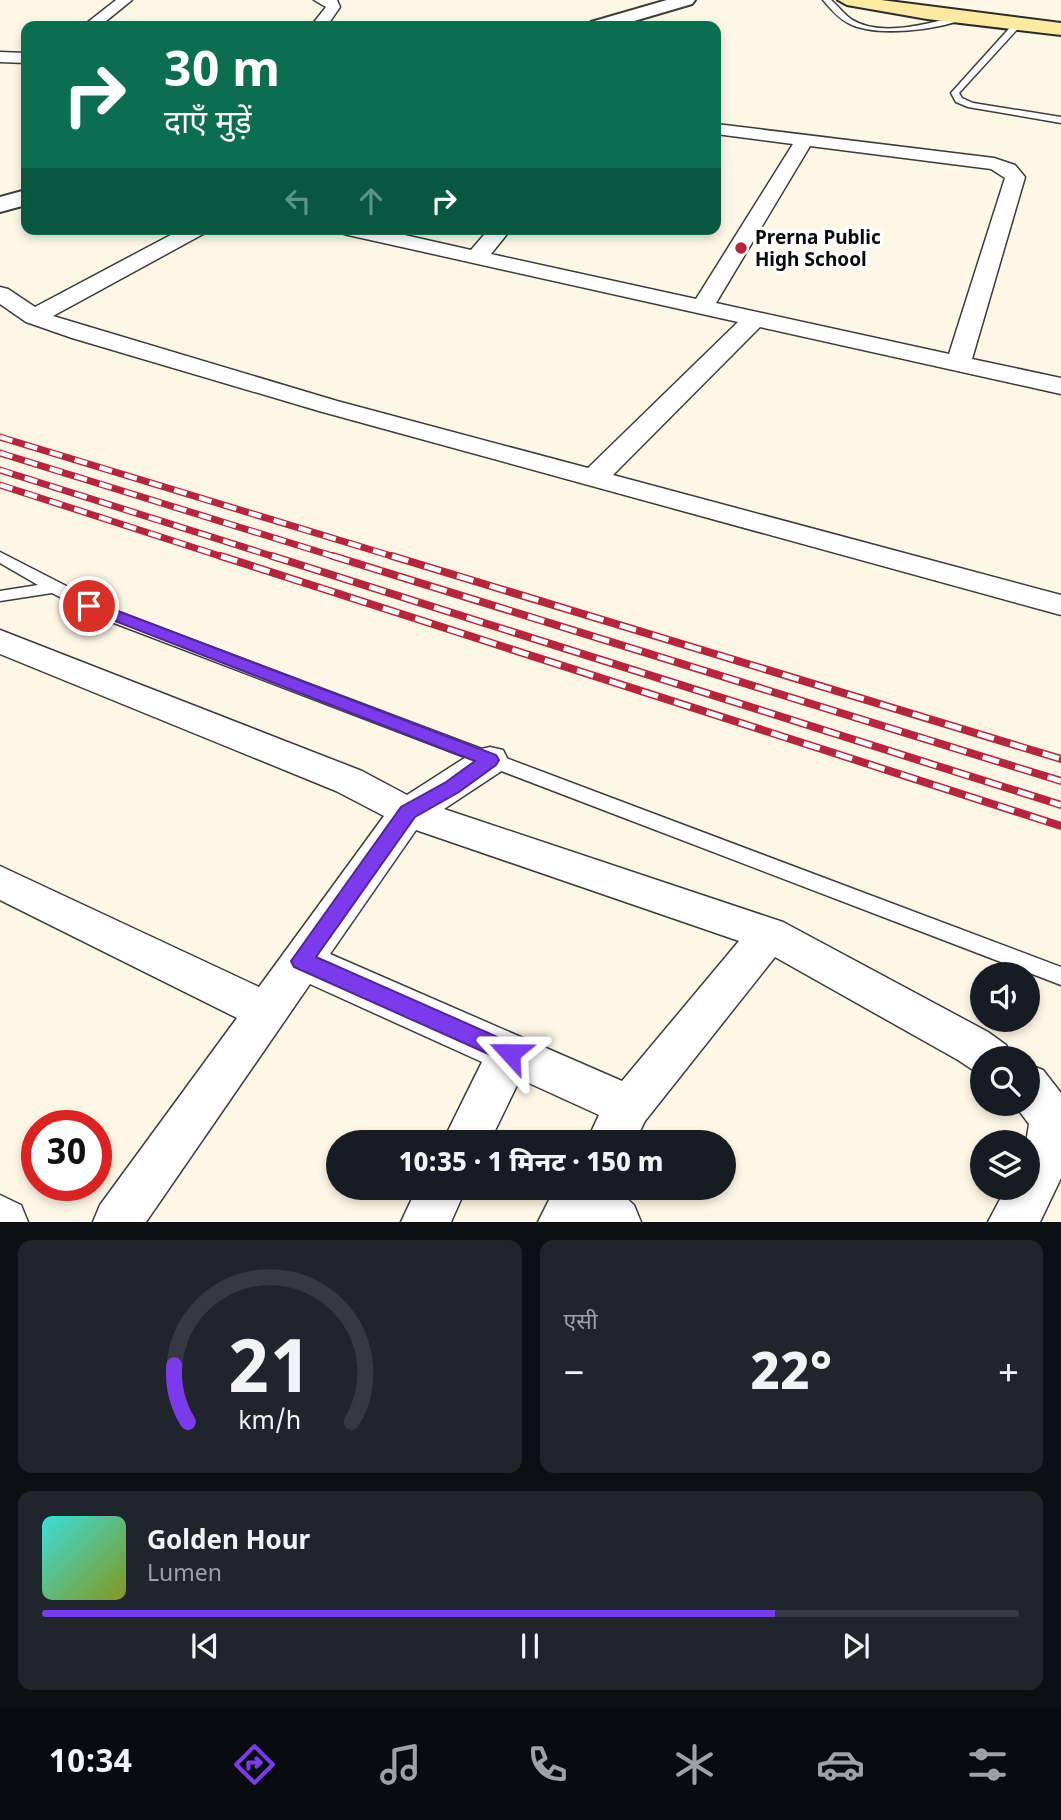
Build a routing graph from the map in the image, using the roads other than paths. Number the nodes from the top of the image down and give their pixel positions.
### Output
1 (125, 0) edge
2 (321, 0) edge
3 (687, 0) edge
4 (827, 0) edge
5 (847, 0) edge
6 (897, 0) edge
7 (964, 18) junction
8 (1061, 19) edge
9 (98, 21) edge
10 (323, 21) edge
11 (615, 21) edge
12 (1018, 24) junction
13 (1061, 29) edge
14 (0, 57) edge
15 (21, 58) edge
16 (1061, 120) edge
17 (721, 130) edge
18 (806, 140) junction
19 (21, 199) edge
20 (0, 205) edge
21 (187, 235) edge
22 (375, 235) edge
23 (496, 235) edge
24 (476, 257) junction
25 (0, 294) edge
26 (702, 308) junction
27 (34, 317) junction
28 (755, 319) junction
29 (959, 363) junction
30 (1061, 386) edge
31 (595, 477) junction
32 (0, 557) edge
33 (54, 588) junction
34 (0, 596) edge
35 (1061, 605) edge
36 (0, 641) edge
37 (490, 760) junction
38 (408, 812) junction
39 (0, 881) edge
40 (769, 934) junction
41 (302, 961) junction
42 (1061, 976) edge
43 (266, 1011) junction
44 (973, 1046) edge
45 (510, 1053) junction
46 (1040, 1102) edge
47 (629, 1106) junction
48 (472, 1130) edge
49 (615, 1130) edge
50 (436, 1200) edge
51 (576, 1200) edge
52 (117, 1222) edge
53 (425, 1222) edge
54 (617, 1222) edge
55 (1012, 1222) edge

1 - 9 street
2 - 10 street
3 - 11 street
4 - 7 lane
5 - 7 main road
6 - 8 main road
7 - 12 main road
12 - 13 main road
12 - 16 lane
14 - 15 street
17 - 18 street
18 - 26 street
18 - 29 street
19 - 20 street
21 - 27 street
22 - 24 street
23 - 24 street
24 - 26 street
25 - 27 street
26 - 28 street
27 - 31 street
28 - 29 street
28 - 31 street
29 - 30 street
31 - 35 street
32 - 33 lane
33 - 34 lane
33 - 37 lane
36 - 38 street
37 - 38 street
37 - 42 lane
38 - 40 street
38 - 41 street
39 - 43 street
40 - 44 street
40 - 47 street
41 - 43 street
41 - 45 street
43 - 52 street
45 - 47 street
45 - 48 street
46 - 55 street
47 - 49 street
50 - 53 street
51 - 54 street

